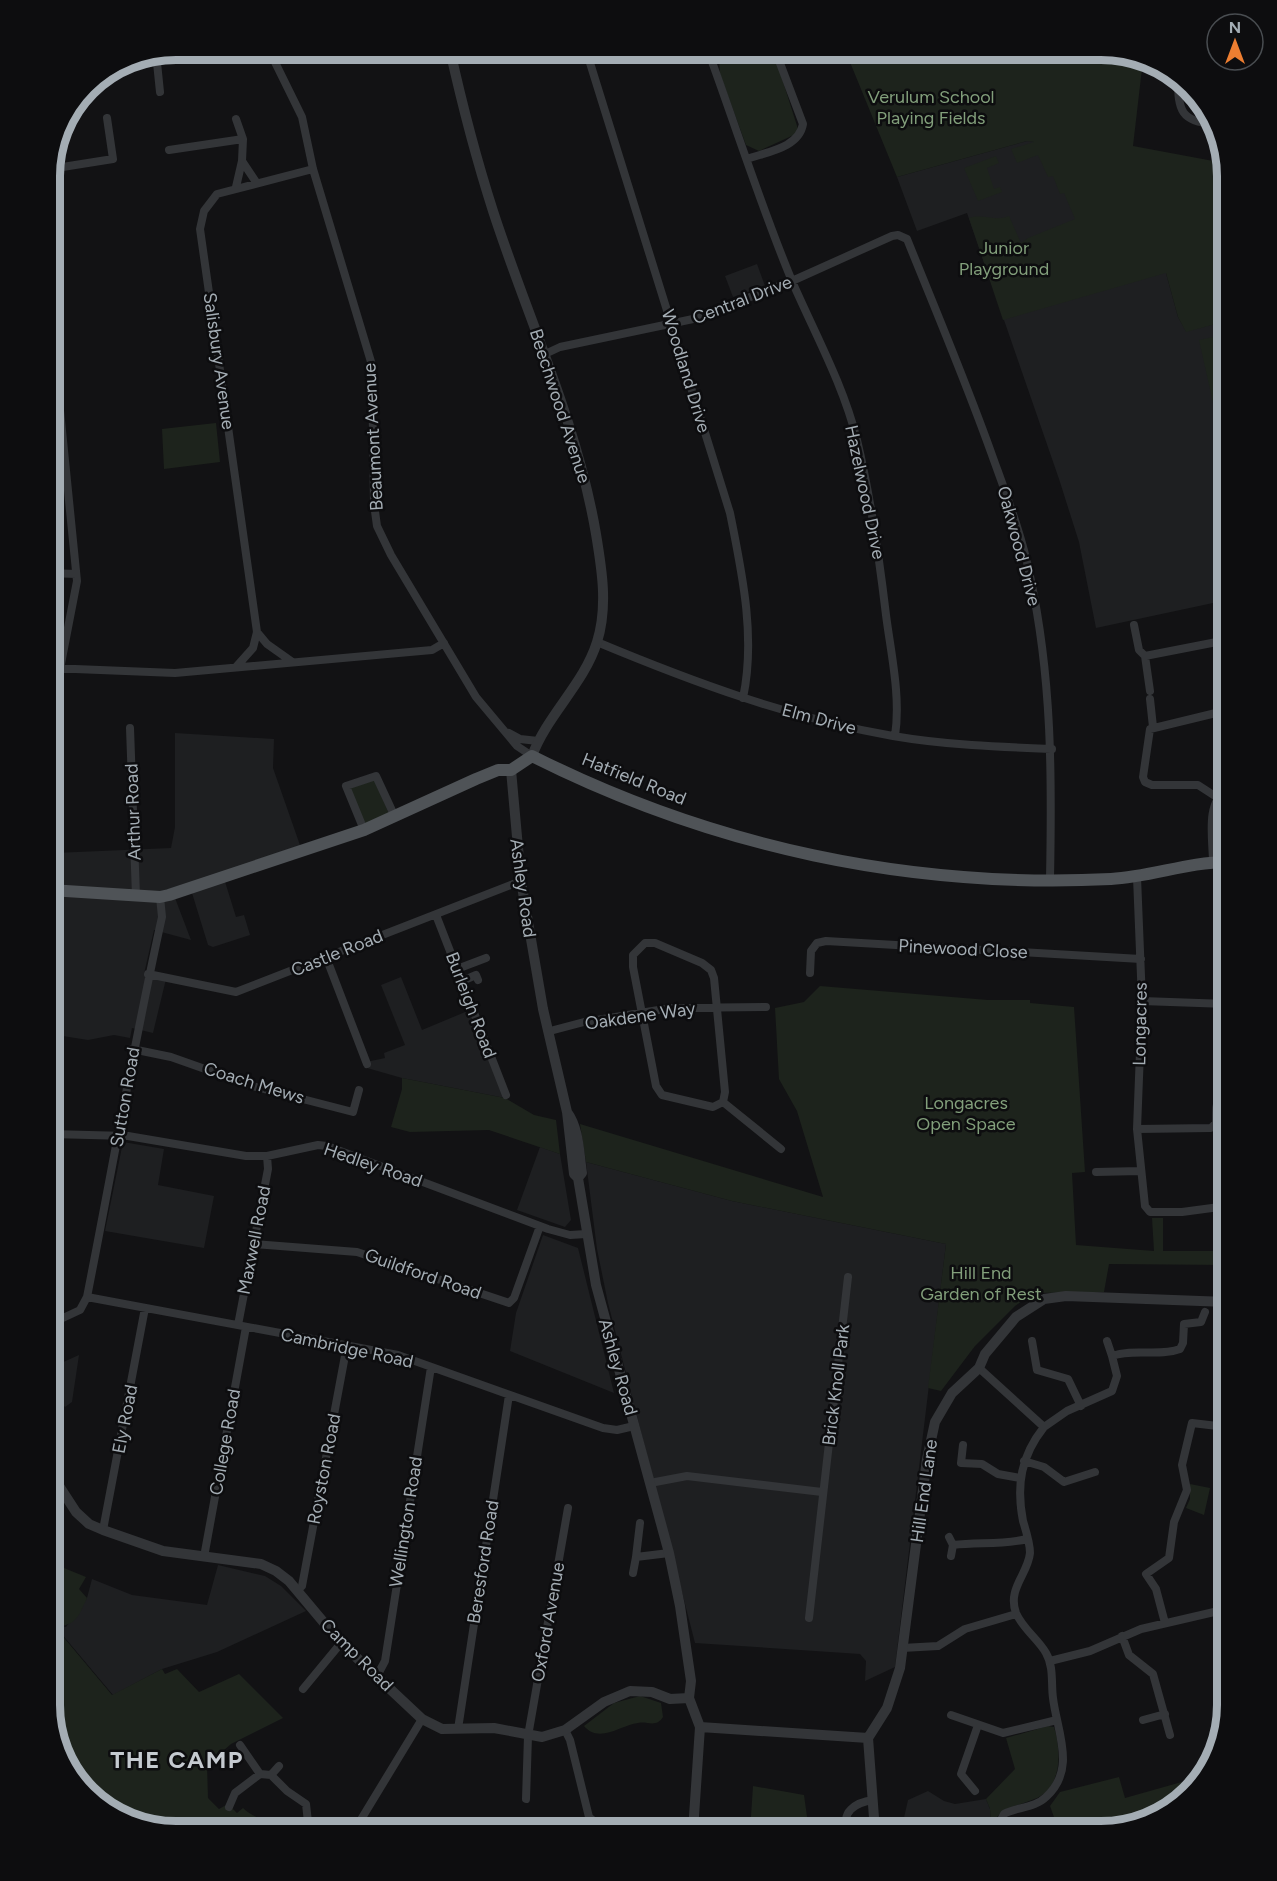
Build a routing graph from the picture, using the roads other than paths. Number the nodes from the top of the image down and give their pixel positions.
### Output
1 (274, 60) edge
2 (453, 60) edge
3 (589, 60) edge
4 (711, 60) edge
5 (780, 60) edge
6 (157, 61) edge
7 (1178, 90) edge
8 (160, 92) dead end
9 (107, 118) dead end
10 (236, 119) dead end
11 (1204, 123) edge
12 (243, 139) junction
13 (169, 150) dead end
14 (747, 159) junction
15 (242, 161) junction
16 (60, 168) edge
17 (313, 169) junction
18 (256, 182) junction
19 (236, 188) junction
20 (898, 235) joint
21 (792, 281) junction
22 (673, 325) junction
23 (545, 354) junction
24 (60, 412) edge
25 (60, 573) edge
26 (76, 574) junction
27 (1134, 625) dead end
28 (257, 632) junction
29 (597, 642) junction
30 (1217, 642) edge
31 (444, 643) junction
32 (1145, 656) junction
33 (291, 661) junction
34 (236, 667) junction
35 (60, 669) joint
36 (743, 698) junction
37 (1217, 713) edge
38 (1154, 727) junction
39 (130, 728) dead end
40 (507, 731) junction
41 (895, 736) junction
42 (538, 741) junction
43 (1052, 749) junction
44 (532, 756) junction
45 (511, 770) junction
46 (1217, 797) edge
47 (1217, 800) edge
48 (395, 817) junction
49 (364, 830) junction
50 (1213, 862) junction
51 (1217, 862) edge
52 (1137, 877) junction
53 (1050, 879) junction
54 (521, 881) junction
55 (60, 891) edge
56 (136, 896) junction
57 (160, 897) junction
58 (436, 915) junction
59 (326, 957) junction
60 (486, 958) dead end
61 (1141, 959) junction
62 (457, 969) junction
63 (810, 973) dead end
64 (148, 974) junction
65 (478, 980) dead end
66 (462, 981) junction
67 (1142, 1001) junction
68 (1217, 1004) edge
69 (718, 1007) junction
70 (766, 1007) dead end
71 (641, 1012) junction
72 (550, 1031) junction
73 (132, 1049) junction
74 (367, 1064) dead end
75 (359, 1090) dead end
76 (506, 1095) dead end
77 (723, 1102) junction
78 (1217, 1102) edge
79 (1137, 1130) junction
80 (60, 1134) edge
81 (118, 1135) junction
82 (781, 1149) dead end
83 (267, 1156) junction
84 (1140, 1171) junction
85 (1096, 1172) dead end
86 (1217, 1207) edge
87 (540, 1226) junction
88 (586, 1234) junction
89 (253, 1244) junction
90 (849, 1278) dead end
91 (87, 1297) junction
92 (1217, 1302) edge
93 (145, 1308) junction
94 (1205, 1312) dead end
95 (60, 1319) edge
96 (242, 1326) junction
97 (1032, 1341) dead end
98 (1107, 1341) dead end
99 (347, 1345) junction
100 (1112, 1356) junction
101 (431, 1367) junction
102 (979, 1368) junction
103 (509, 1395) junction
104 (1081, 1406) junction
105 (634, 1426) junction
106 (1217, 1426) edge
107 (1044, 1427) junction
108 (963, 1445) dead end
109 (1024, 1461) junction
110 (1095, 1472) dead end
111 (1020, 1478) junction
112 (650, 1483) junction
113 (60, 1487) edge
114 (822, 1492) junction
115 (568, 1508) dead end
116 (640, 1523) dead end
117 (103, 1530) junction
118 (1028, 1539) junction
119 (669, 1553) junction
120 (951, 1556) dead end
121 (204, 1557) junction
122 (636, 1557) junction
123 (633, 1573) dead end
124 (297, 1591) junction
125 (1217, 1611) edge
126 (1016, 1614) junction
127 (809, 1618) dead end
128 (1165, 1623) junction
129 (1122, 1636) junction
130 (341, 1643) junction
131 (902, 1648) junction
132 (1050, 1661) junction
133 (377, 1676) junction
134 (303, 1689) dead end
135 (689, 1698) junction
136 (951, 1714) dead end
137 (1165, 1714) junction
138 (422, 1719) junction
139 (1057, 1720) junction
140 (1143, 1720) dead end
141 (978, 1725) junction
142 (700, 1727) junction
143 (458, 1730) junction
144 (565, 1730) junction
145 (1170, 1735) dead end
146 (528, 1736) junction
147 (868, 1738) junction
148 (240, 1745) dead end
149 (279, 1766) dead end
150 (260, 1774) junction
151 (271, 1775) junction
152 (975, 1791) dead end
153 (526, 1799) dead end
154 (873, 1800) junction
155 (229, 1807) dead end
156 (308, 1821) edge
157 (360, 1821) edge
158 (594, 1821) edge
159 (694, 1821) edge
160 (847, 1821) edge
161 (875, 1821) edge
162 (1000, 1821) edge

1 - 17 street, Beaumont Avenue
2 - 23 street, Beechwood Avenue
3 - 22 street, Woodland Drive
4 - 14 street, Hazelwood Drive
5 - 14 street
6 - 8 street
7 - 11 street
9 - 16 street
10 - 12 street
12 - 13 street
12 - 15 street
14 - 21 street, Hazelwood Drive
15 - 18 street
15 - 19 street
17 - 18 street, Salisbury Avenue
17 - 31 street, Beaumont Avenue
18 - 19 street, Salisbury Avenue
19 - 28 street, Salisbury Avenue
20 - 21 street, Central Drive
20 - 43 street, Oakwood Drive
21 - 22 street, Central Drive
21 - 41 street, Hazelwood Drive
22 - 23 street, Central Drive
22 - 36 street, Woodland Drive
23 - 29 street, Beechwood Avenue
24 - 26 street
25 - 26 street
26 - 35 street
27 - 32 street
28 - 33 street
28 - 34 street
29 - 36 street, Elm Drive
29 - 42 street, Beechwood Avenue
30 - 32 street
31 - 33 street
31 - 40 street, Beaumont Avenue
32 - 38 street
33 - 34 street
34 - 35 street
36 - 41 street, Elm Drive
37 - 38 street
38 - 46 street
39 - 56 street, Arthur Road
40 - 42 street, Beaumont Avenue
40 - 44 street, Beaumont Avenue
41 - 43 street, Elm Drive
42 - 44 street, Beechwood Avenue
43 - 53 street, Oakwood Drive
44 - 45 main road
44 - 53 main road, Hatfield Road
45 - 48 main road
45 - 54 street, Ashley Road
47 - 50 street
48 - 49 main road
48 - 49 street
49 - 57 main road
50 - 51 main road, Hatfield Road
50 - 52 main road, Hatfield Road
52 - 53 main road, Hatfield Road
52 - 61 street, Longacres
54 - 58 street, Castle Road
54 - 72 street, Ashley Road
55 - 56 main road
56 - 57 main road
57 - 64 street, Sutton Road
58 - 59 street, Castle Road
58 - 62 street, Burleigh Road
59 - 64 street, Castle Road
59 - 74 street
60 - 62 street
61 - 63 street, Pinewood Close
61 - 67 street, Longacres
62 - 66 street, Burleigh Road
64 - 73 street, Sutton Road
65 - 66 street
66 - 76 street, Burleigh Road
67 - 68 street
67 - 79 street, Longacres
69 - 70 street, Oakdene Way
69 - 71 street, Oakdene Way
69 - 71 street
69 - 77 street
71 - 72 street, Oakdene Way
71 - 77 street
72 - 88 street, Ashley Road
73 - 75 street, Coach Mews
73 - 81 street, Sutton Road
77 - 82 street
78 - 79 street
79 - 84 street, Longacres
80 - 81 street, Hedley Road
81 - 83 street, Hedley Road
81 - 91 street, Sutton Road
83 - 87 street, Hedley Road
83 - 89 street, Maxwell Road
84 - 85 street
84 - 86 street, Longacres
87 - 88 street, Hedley Road
87 - 89 street, Guildford Road
88 - 105 street, Ashley Road
89 - 96 street, Maxwell Road
90 - 114 street, Brick Knoll Park
91 - 93 street, Cambridge Road
91 - 95 street
92 - 102 street, Hill End Lane
93 - 96 street, Cambridge Road
93 - 117 street, Ely Road
94 - 100 street
96 - 99 street, Cambridge Road
96 - 121 street, College Road
97 - 104 street
98 - 100 street
99 - 101 street, Cambridge Road
99 - 124 street, Royston Road
100 - 104 street
101 - 103 street, Cambridge Road
101 - 133 street, Wellington Road
102 - 107 street
102 - 131 street, Hill End Lane
103 - 105 street, Cambridge Road
103 - 143 street, Beresford Road
104 - 107 street
105 - 112 street, Ashley Road
106 - 128 street
107 - 109 street
108 - 111 street
109 - 110 street
109 - 111 street
111 - 118 street
112 - 114 street
112 - 119 street, Ashley Road
113 - 117 street, Camp Road
114 - 127 street, Brick Knoll Park
115 - 146 street, Oxford Avenue
116 - 122 street
117 - 121 street, Camp Road
118 - 120 street
118 - 126 street
119 - 122 street
119 - 135 street, Ashley Road
121 - 124 street, Camp Road
122 - 123 street
124 - 130 street, Camp Road
125 - 128 street
126 - 131 street
126 - 132 street
128 - 129 street
129 - 132 street
129 - 137 street
130 - 133 street, Camp Road
130 - 134 street
131 - 147 street, Hill End Lane
132 - 139 street
133 - 138 street, Camp Road
135 - 142 street
135 - 144 street, Camp Road
136 - 141 street
137 - 140 street
137 - 145 street
138 - 143 street, Camp Road
138 - 157 street
139 - 141 street
139 - 162 street
141 - 152 street
142 - 147 street
142 - 159 street
143 - 146 street, Camp Road
144 - 146 street, Camp Road
144 - 158 street
146 - 153 street, Oxford Avenue
147 - 154 street
148 - 150 street
149 - 151 street
150 - 151 street
150 - 155 street
151 - 156 street
154 - 160 street
154 - 161 street

